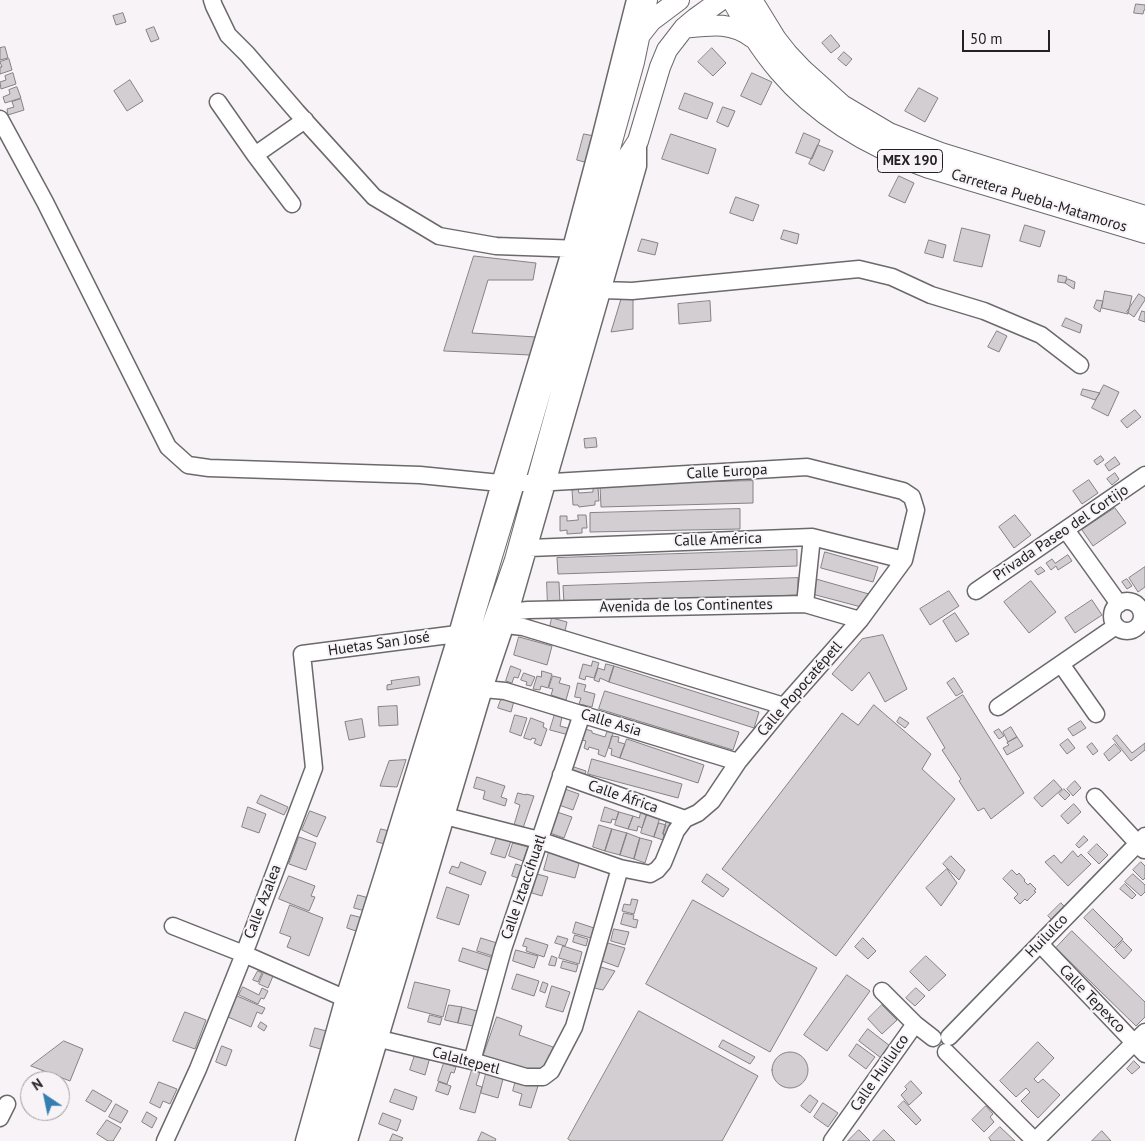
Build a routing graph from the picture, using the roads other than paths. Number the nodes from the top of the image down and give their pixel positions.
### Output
1 (212, 0) edge
2 (634, 0) edge
3 (647, 0) edge
4 (679, 0) edge
5 (721, 0) edge
6 (732, 0) edge
7 (752, 0) edge
8 (684, 28) junction
9 (640, 35) junction
10 (759, 45) junction
11 (616, 75) junction
12 (218, 102) dead end
13 (301, 116) junction
14 (0, 119) edge
15 (638, 141) junction
16 (252, 151) junction
17 (292, 204) dead end
18 (1145, 216) edge
19 (1145, 233) edge
20 (585, 249) junction
21 (603, 290) junction
22 (1080, 365) dead end
23 (1145, 475) edge
24 (542, 482) junction
25 (507, 483) junction
26 (903, 491) joint
27 (1066, 530) junction
28 (812, 537) junction
29 (529, 548) junction
30 (904, 560) junction
31 (976, 591) dead end
32 (805, 604) junction
33 (1119, 604) junction
34 (1143, 607) edge
35 (508, 618) junction
36 (860, 620) junction
37 (1116, 626) junction
38 (456, 634) junction
39 (302, 654) joint
40 (1061, 664) junction
41 (484, 689) junction
42 (784, 706) junction
43 (998, 707) dead end
44 (582, 714) junction
45 (1096, 714) dead end
46 (738, 762) junction
47 (561, 775) junction
48 (1095, 797) dead end
49 (445, 816) junction
50 (685, 819) junction
51 (540, 840) junction
52 (1142, 843) edge
53 (620, 868) junction
54 (173, 926) dead end
55 (1040, 944) junction
56 (244, 954) junction
57 (882, 991) dead end
58 (344, 998) junction
59 (915, 1024) junction
60 (380, 1039) junction
61 (943, 1042) junction
62 (1141, 1043) edge
63 (472, 1062) junction
64 (165, 1141) edge
65 (304, 1141) edge
66 (316, 1141) edge
67 (334, 1141) edge
68 (348, 1141) edge
69 (833, 1141) edge
70 (1035, 1141) edge

1 - 13 street
2 - 11 street
3 - 9 main road
4 - 9 main road
5 - 8 main road
6 - 10 main road, Carretera Puebla-Matamoros / MEX 190
7 - 18 main road, Carretera Puebla-Matamoros / MEX 190
8 - 10 main road
8 - 15 main road
9 - 11 main road
9 - 20 main road
10 - 19 main road, Carretera Puebla-Matamoros / MEX 190
11 - 20 street
12 - 16 street
13 - 16 street
13 - 20 street
14 - 25 street, Calle Europa
15 - 20 main road
15 - 21 street
16 - 17 street
20 - 24 main road
20 - 25 main road
21 - 22 street
21 - 24 street
23 - 27 street, Privada Paseo del Cortijo
24 - 25 street, Calle Europa
24 - 26 street, Calle Europa
24 - 29 street
24 - 67 main road
25 - 38 street
25 - 66 main road
26 - 30 street, Calle Popocatépetl
27 - 31 street, Privada Paseo del Cortijo
27 - 33 street
28 - 29 street, Calle América
28 - 30 street, Calle América
28 - 32 street
29 - 35 street
30 - 36 street, Calle Popocatépetl
32 - 35 street, Avenida de los Continentes
32 - 36 street, Avenida de los Continentes
33 - 34 street
33 - 37 street
34 - 37 street
35 - 41 street
35 - 42 street
36 - 42 street, Calle Popocatépetl
37 - 40 street
38 - 39 street, Huetas San José
38 - 58 street
39 - 56 street, Calle Azalea
40 - 43 street
40 - 45 street
41 - 44 street, Calle Asia
41 - 49 street
42 - 46 street, Calle Popocatépetl
44 - 46 street, Calle Asia
44 - 47 street, Calle Iztaccíhuatl
46 - 50 street, Calle Popocatépetl
47 - 50 street, Calle África
47 - 51 street, Calle Iztaccíhuatl
48 - 52 street
49 - 51 street
49 - 60 street
50 - 53 street, Calle Popocatépetl
51 - 53 street
51 - 63 street, Calle Iztaccíhuatl
52 - 55 street, Huilulco
53 - 63 street, Calaltepetl
54 - 56 street
55 - 61 street, Huilulco
55 - 62 street, Calle Tepexco
56 - 58 street
56 - 64 street, Calle Azalea
57 - 59 street
58 - 65 street
59 - 61 street, Calle Huilulco
59 - 69 street, Calle Huilulco
60 - 63 street, Calaltepetl
60 - 68 street
61 - 70 street, Calle Huilulco
62 - 70 street

